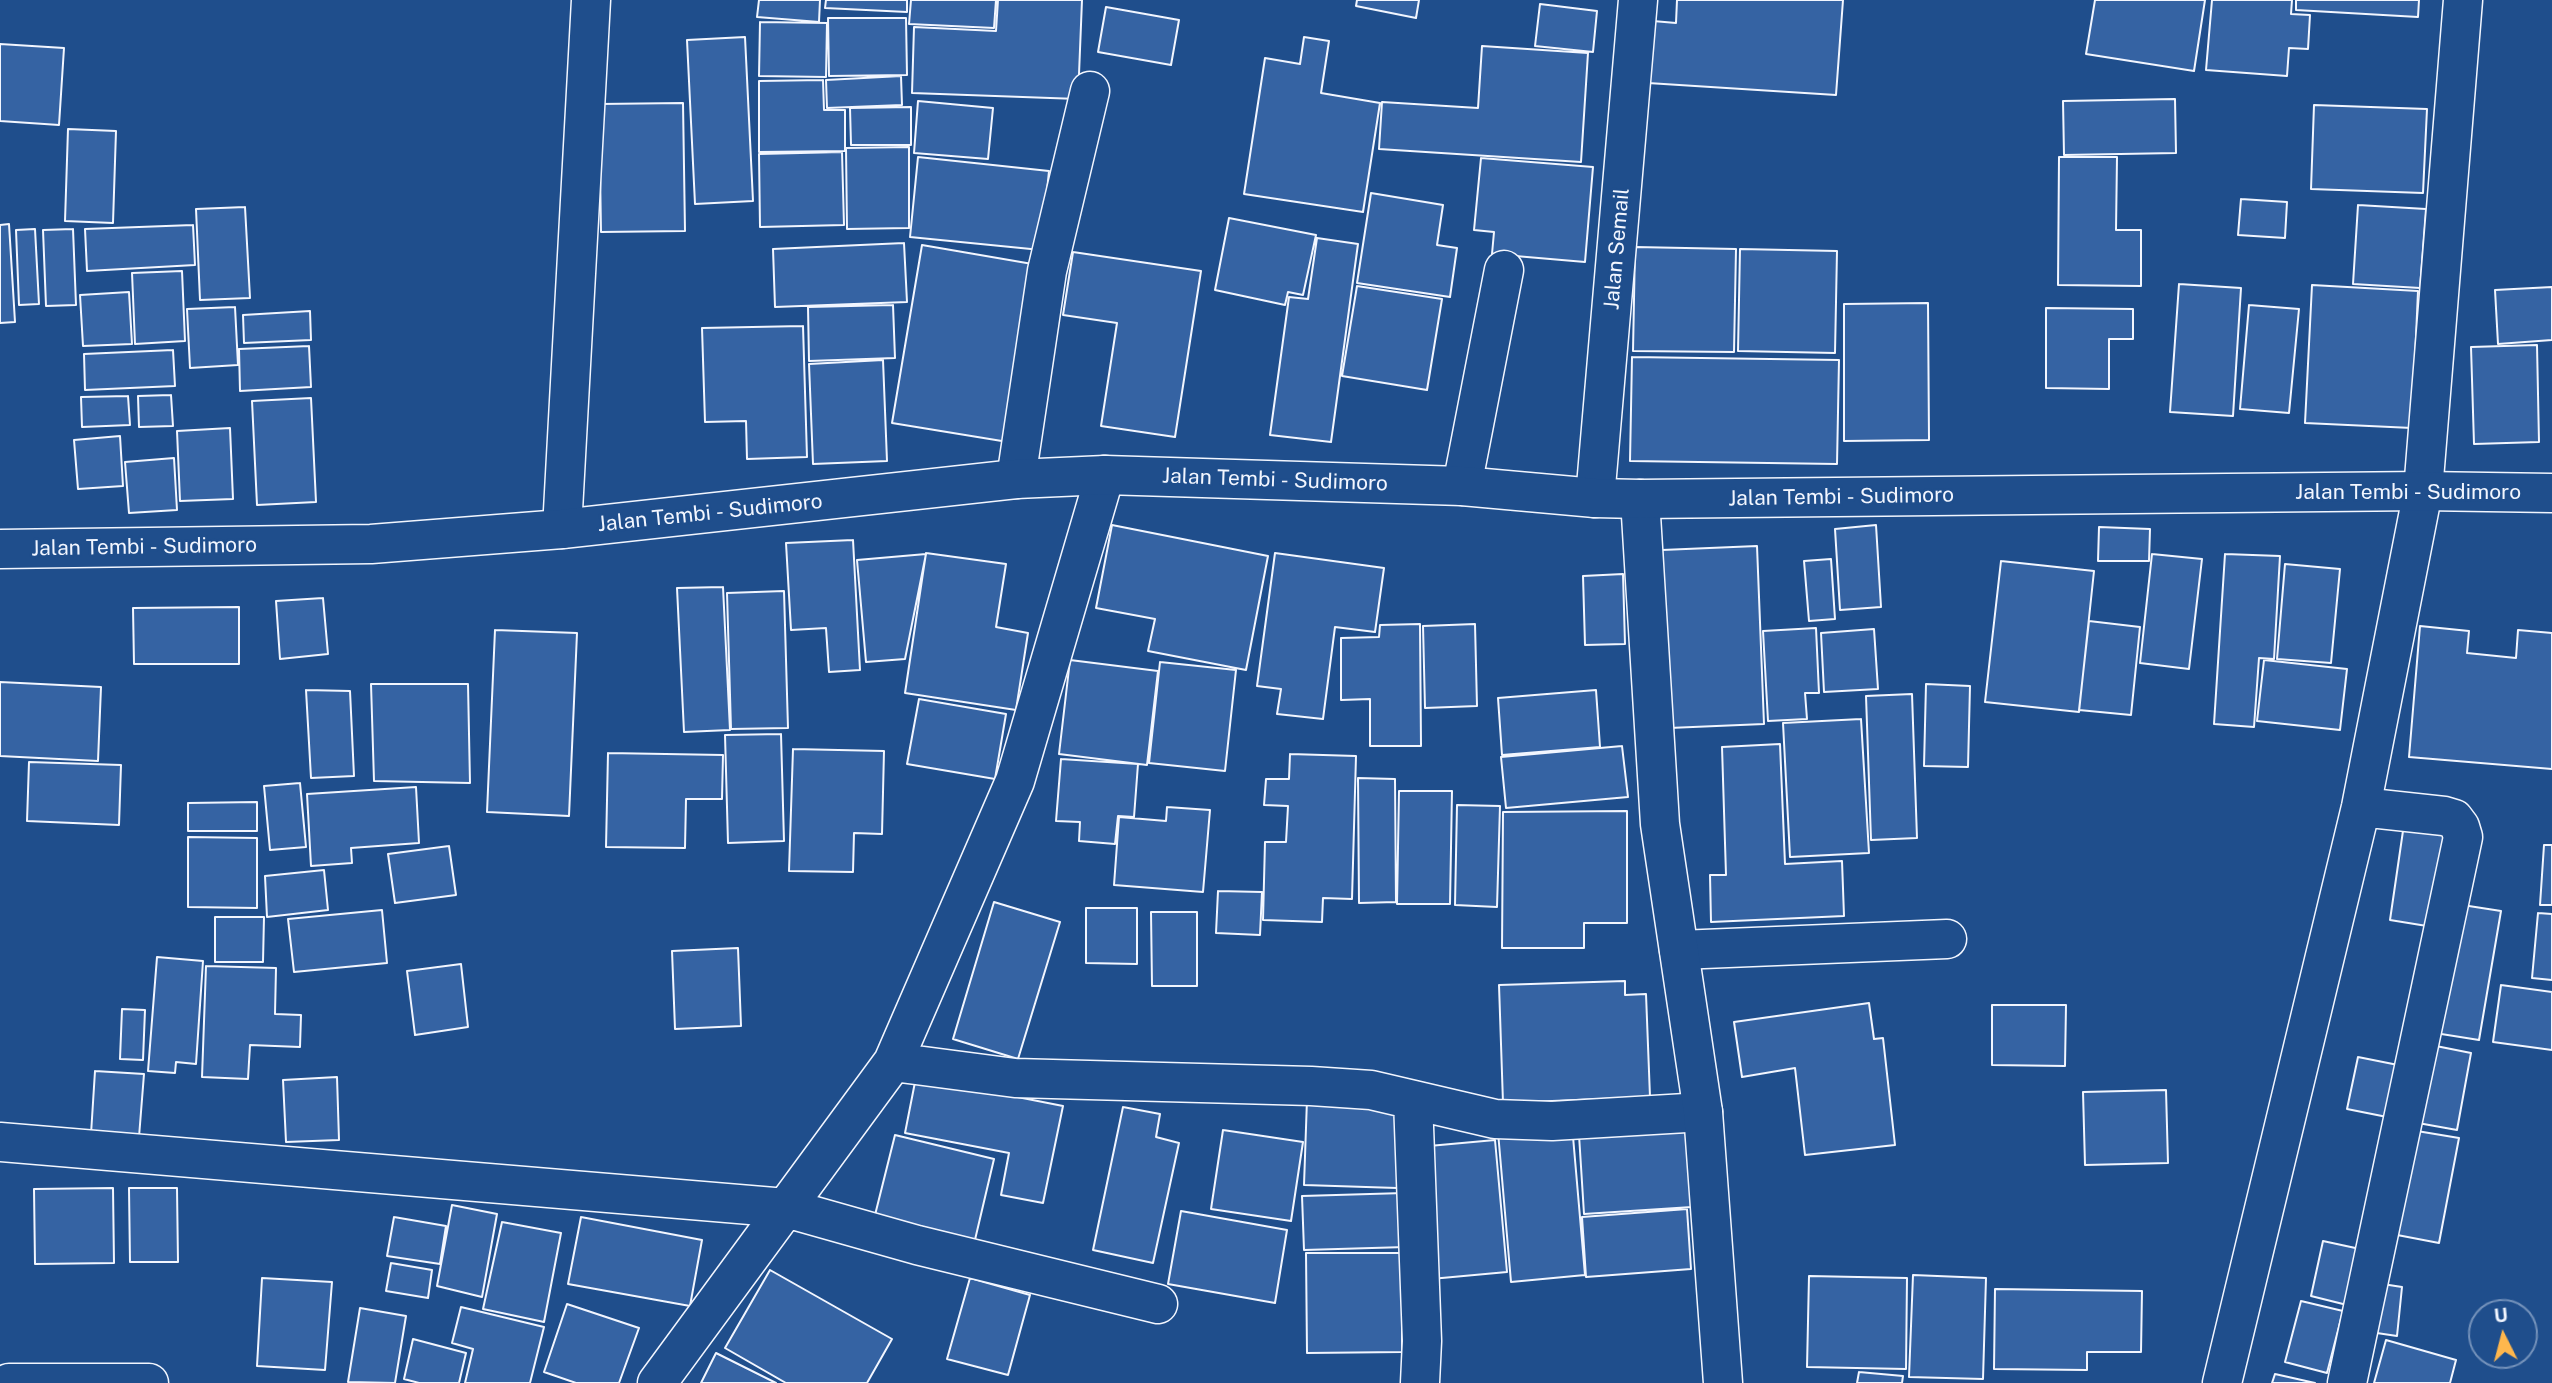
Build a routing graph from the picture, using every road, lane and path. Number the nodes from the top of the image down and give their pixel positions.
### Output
1 (591, 0) edge
2 (1638, 0) edge
3 (2463, 0) edge
4 (1090, 91) dead end
5 (1504, 270) dead end
6 (1105, 475) junction
7 (1016, 479) junction
8 (1462, 486) junction
9 (2423, 491) junction
10 (2552, 493) edge
11 (1595, 498) junction
12 (1640, 499) junction
13 (562, 529) junction
14 (0, 552) edge
15 (2361, 807) junction
16 (1947, 939) dead end
17 (1679, 950) junction
18 (893, 1062) junction
19 (1413, 1100) junction
20 (1703, 1112) junction
21 (0, 1142) edge
22 (786, 1208) junction
23 (1158, 1304) dead end
24 (9, 1383) edge
25 (149, 1383) edge
26 (657, 1383) edge
27 (1420, 1383) edge
28 (1723, 1383) edge
29 (2222, 1383) edge
30 (2347, 1383) edge

1 - 13 street
2 - 11 street, Jalan Semail
3 - 9 street
4 - 7 street
5 - 8 street
6 - 7 street, Jalan Tembi - Sudimoro
6 - 8 street, Jalan Tembi - Sudimoro
6 - 18 street
7 - 13 street, Jalan Tembi - Sudimoro
8 - 11 street, Jalan Tembi - Sudimoro
9 - 10 street, Jalan Tembi - Sudimoro
9 - 12 street, Jalan Tembi - Sudimoro
9 - 15 street
11 - 12 street, Jalan Tembi - Sudimoro
12 - 17 street
13 - 14 street, Jalan Tembi - Sudimoro
15 - 29 street
15 - 30 street
16 - 17 street
17 - 20 street
18 - 19 street
18 - 22 street
19 - 20 street
19 - 27 street
20 - 28 street
21 - 22 street
22 - 23 street
22 - 26 street
24 - 25 street

